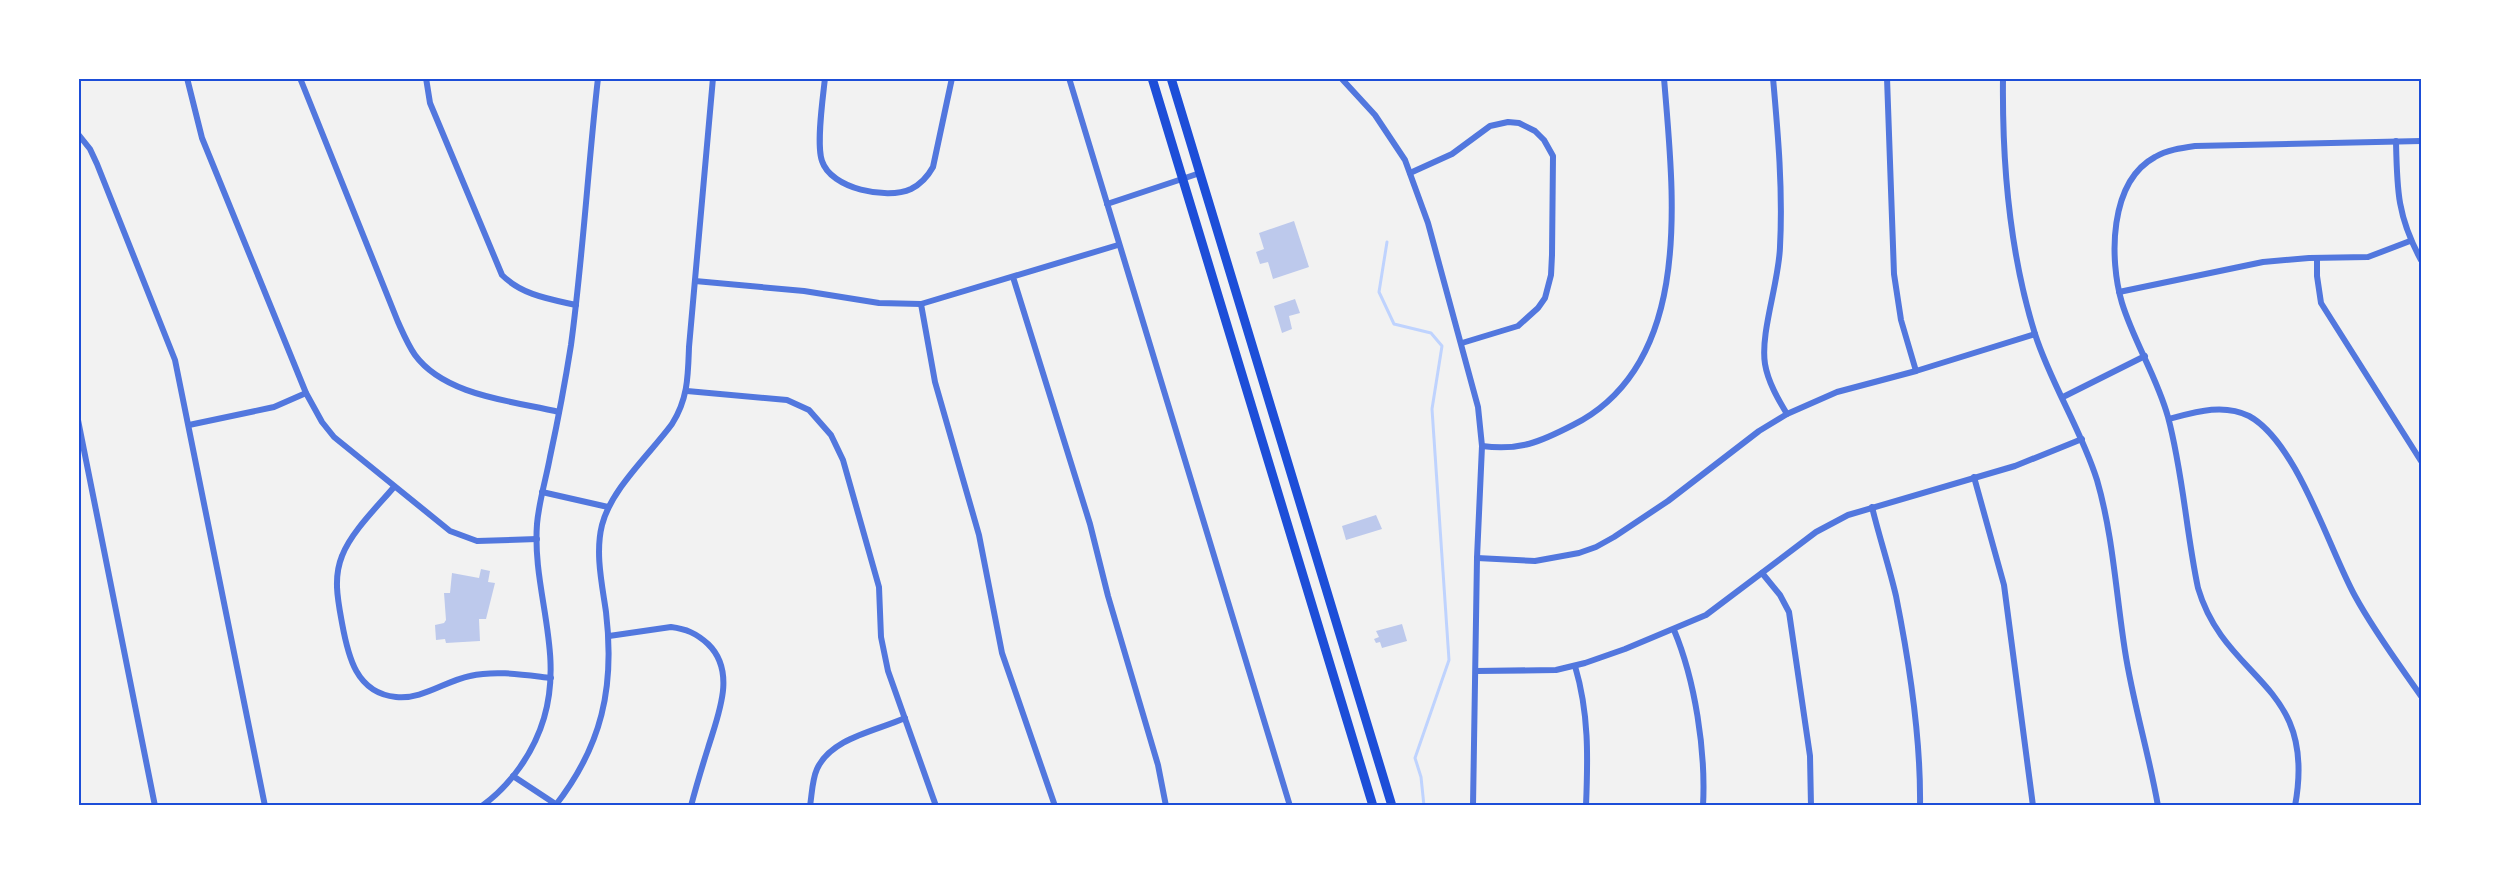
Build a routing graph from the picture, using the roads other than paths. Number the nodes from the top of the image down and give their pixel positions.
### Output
1 (187, 78) edge
2 (300, 78) edge
3 (426, 78) edge
4 (598, 78) edge
5 (714, 78) edge
6 (825, 78) edge
7 (952, 78) edge
8 (1069, 78) edge
9 (1152, 78) edge
10 (1171, 78) edge
11 (1341, 78) edge
12 (1664, 78) edge
13 (1773, 78) edge
14 (1887, 78) edge
15 (2003, 78) edge
16 (78, 134) edge
17 (2396, 141) junction
18 (2421, 141) edge
19 (1200, 173) junction
20 (1410, 173) junction
21 (1182, 179) junction
22 (1107, 204) junction
23 (2410, 241) junction
24 (1119, 245) junction
25 (2317, 258) junction
26 (2421, 260) edge
27 (1013, 277) junction
28 (695, 280) junction
29 (2120, 292) junction
30 (921, 304) junction
31 (576, 305) junction
32 (2035, 334) junction
33 (1462, 344) junction
34 (2145, 356) junction
35 (1916, 371) junction
36 (687, 391) junction
37 (306, 393) junction
38 (2063, 397) junction
39 (559, 412) junction
40 (1787, 414) junction
41 (2169, 419) junction
42 (78, 420) edge
43 (189, 425) junction
44 (2082, 439) junction
45 (1482, 446) junction
46 (2421, 461) edge
47 (1974, 477) junction
48 (394, 487) junction
49 (542, 492) junction
50 (609, 507) junction
51 (1872, 507) junction
52 (537, 539) junction
53 (1477, 558) junction
54 (1762, 573) junction
55 (1674, 630) junction
56 (609, 636) junction
57 (1575, 666) junction
58 (1476, 671) junction
59 (551, 678) junction
60 (2421, 696) edge
61 (904, 718) junction
62 (513, 776) junction
63 (556, 805) edge
64 (155, 806) edge
65 (264, 806) edge
66 (482, 806) edge
67 (691, 806) edge
68 (810, 806) edge
69 (936, 806) edge
70 (1054, 806) edge
71 (1166, 806) edge
72 (1290, 806) edge
73 (1373, 806) edge
74 (1392, 806) edge
75 (1473, 806) edge
76 (1586, 806) edge
77 (1703, 806) edge
78 (1811, 806) edge
79 (1920, 806) edge
80 (2032, 806) edge
81 (2158, 806) edge
82 (2295, 806) edge

1 - 37 street
2 - 39 street
3 - 31 street
4 - 31 street
5 - 28 street
6 - 7 street
8 - 22 street
9 - 21 main road
10 - 19 main road
11 - 20 street
12 - 45 street
13 - 40 street
14 - 35 street
15 - 32 street
16 - 43 street
17 - 18 street
17 - 23 street
17 - 29 street
19 - 21 street
19 - 74 main road
20 - 33 street
20 - 33 street
21 - 22 street
21 - 73 main road
22 - 24 street
23 - 25 street
23 - 26 street
24 - 27 street
24 - 72 street
25 - 29 street
25 - 46 street
27 - 30 street
27 - 71 street
28 - 30 street
28 - 36 street
29 - 34 street
30 - 70 street
31 - 39 street
32 - 35 street
32 - 38 street
33 - 45 street
34 - 38 street
34 - 41 street
35 - 40 street
36 - 50 street
36 - 61 street
37 - 43 street
37 - 48 street
38 - 44 street
39 - 49 street
40 - 53 street
41 - 60 street
41 - 82 street
42 - 64 street
43 - 65 street
44 - 47 street
44 - 81 street
45 - 53 street
47 - 51 street
47 - 80 street
48 - 52 street
48 - 59 street
49 - 50 street
49 - 52 street
50 - 56 street
51 - 54 street
51 - 79 street
52 - 59 street
53 - 58 street
54 - 55 street
54 - 78 street
55 - 57 street
55 - 77 street
56 - 63 street
56 - 67 street
57 - 58 street
57 - 76 street
58 - 75 street
59 - 62 street
61 - 68 street
61 - 69 street
62 - 63 street
62 - 66 street

